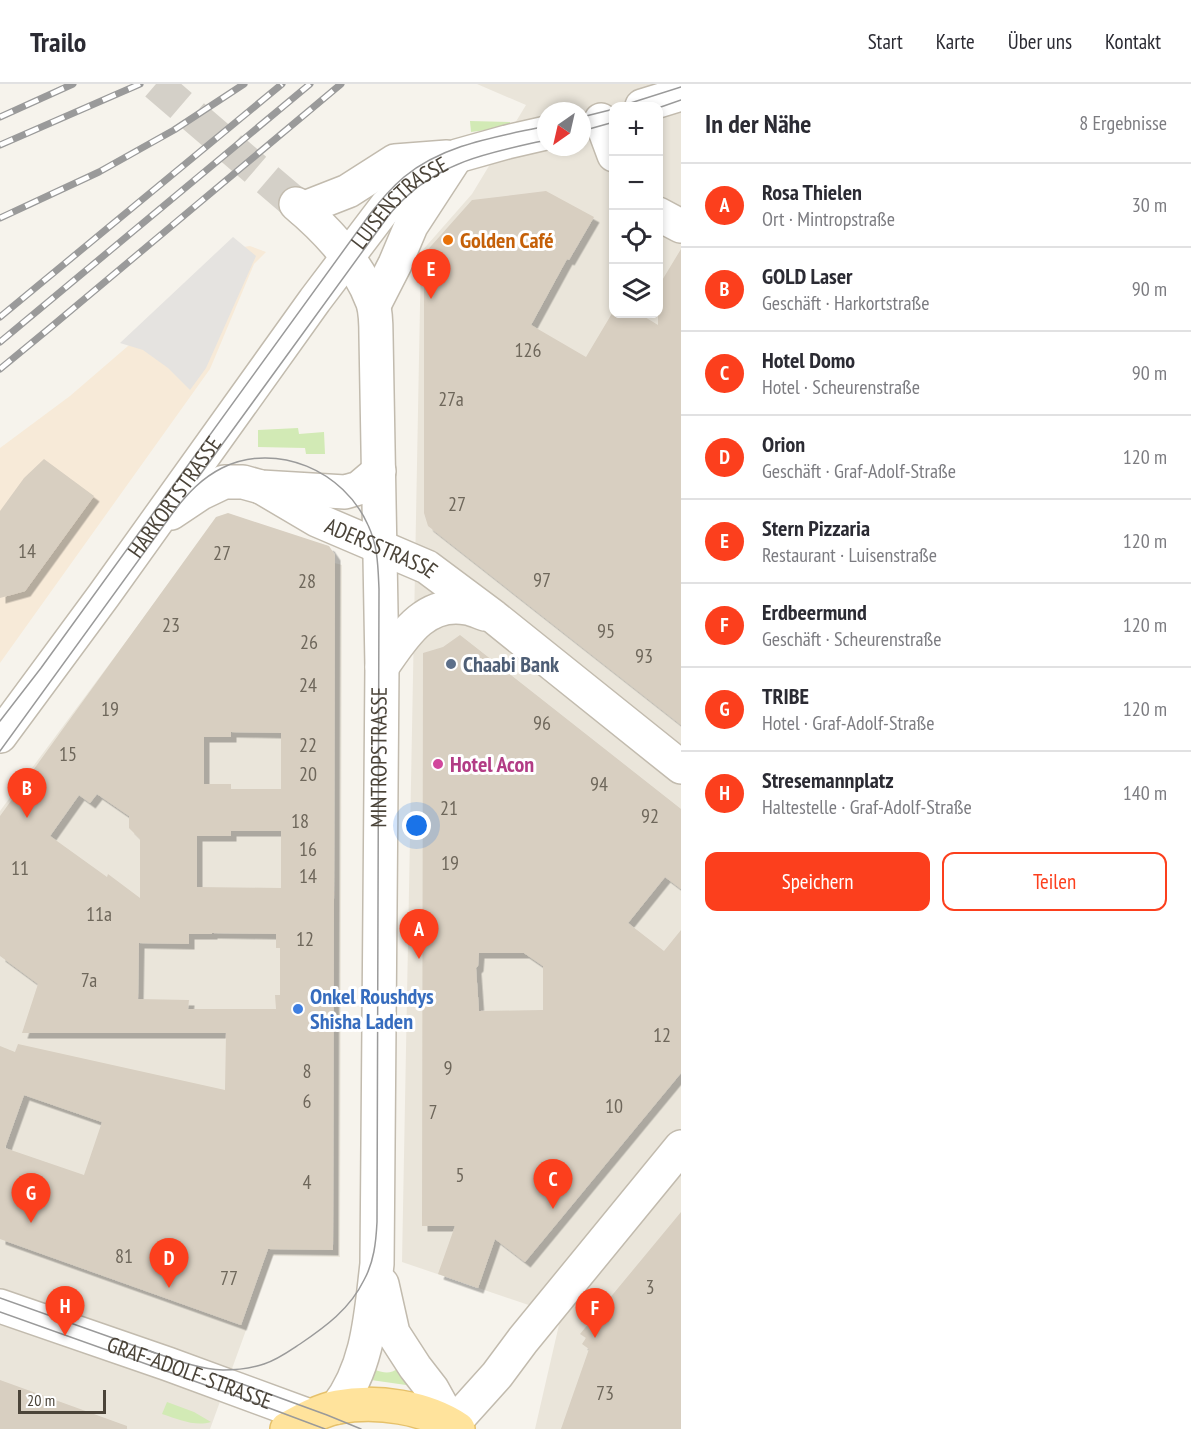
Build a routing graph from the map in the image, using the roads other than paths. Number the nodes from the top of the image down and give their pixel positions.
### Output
1 (679, 84) edge
2 (681, 91) edge
3 (652, 102) edge
4 (599, 120) edge
5 (537, 136) edge
6 (609, 143) edge
7 (457, 156) junction
8 (299, 206) joint
9 (663, 217) edge
10 (681, 226) edge
11 (347, 257) junction
12 (374, 305) junction
13 (379, 471) junction
14 (261, 487) junction
15 (155, 525) junction
16 (380, 547) junction
17 (494, 618) junction
18 (382, 667) junction
19 (0, 736) edge
20 (681, 767) edge
21 (681, 1147) edge
22 (377, 1264) junction
23 (0, 1306) edge
24 (306, 1421) edge
25 (453, 1428) edge

1 - 2 street
2 - 3 street
4 - 6 street
5 - 7 street, LUISENSTRASSE
7 - 8 street, LUISENSTRASSE
7 - 11 street, LUISENSTRASSE
7 - 12 street, LUISENSTRASSE
8 - 11 street, MINTROPSTRASSE
9 - 10 street
11 - 12 street, MINTROPSTRASSE
11 - 15 street, HARKORTSTRASSE
12 - 13 street, MINTROPSTRASSE
13 - 14 street, ADERSSTRASSE
13 - 16 street, MINTROPSTRASSE
14 - 15 street, ADERSSTRASSE
14 - 16 street, ADERSSTRASSE
15 - 19 street, HARKORTSTRASSE
16 - 17 street, ADERSSTRASSE
16 - 18 street, MINTROPSTRASSE
17 - 18 street, ADERSSTRASSE
17 - 20 street, ADERSSTRASSE
18 - 22 street, MINTROPSTRASSE
21 - 25 street
22 - 24 street, MINTROPSTRASSE
22 - 25 street, MINTROPSTRASSE
23 - 24 street, GRAF-ADOLF-STRASSE
24 - 25 main road, GRAF-ADOLF-STRASSE

